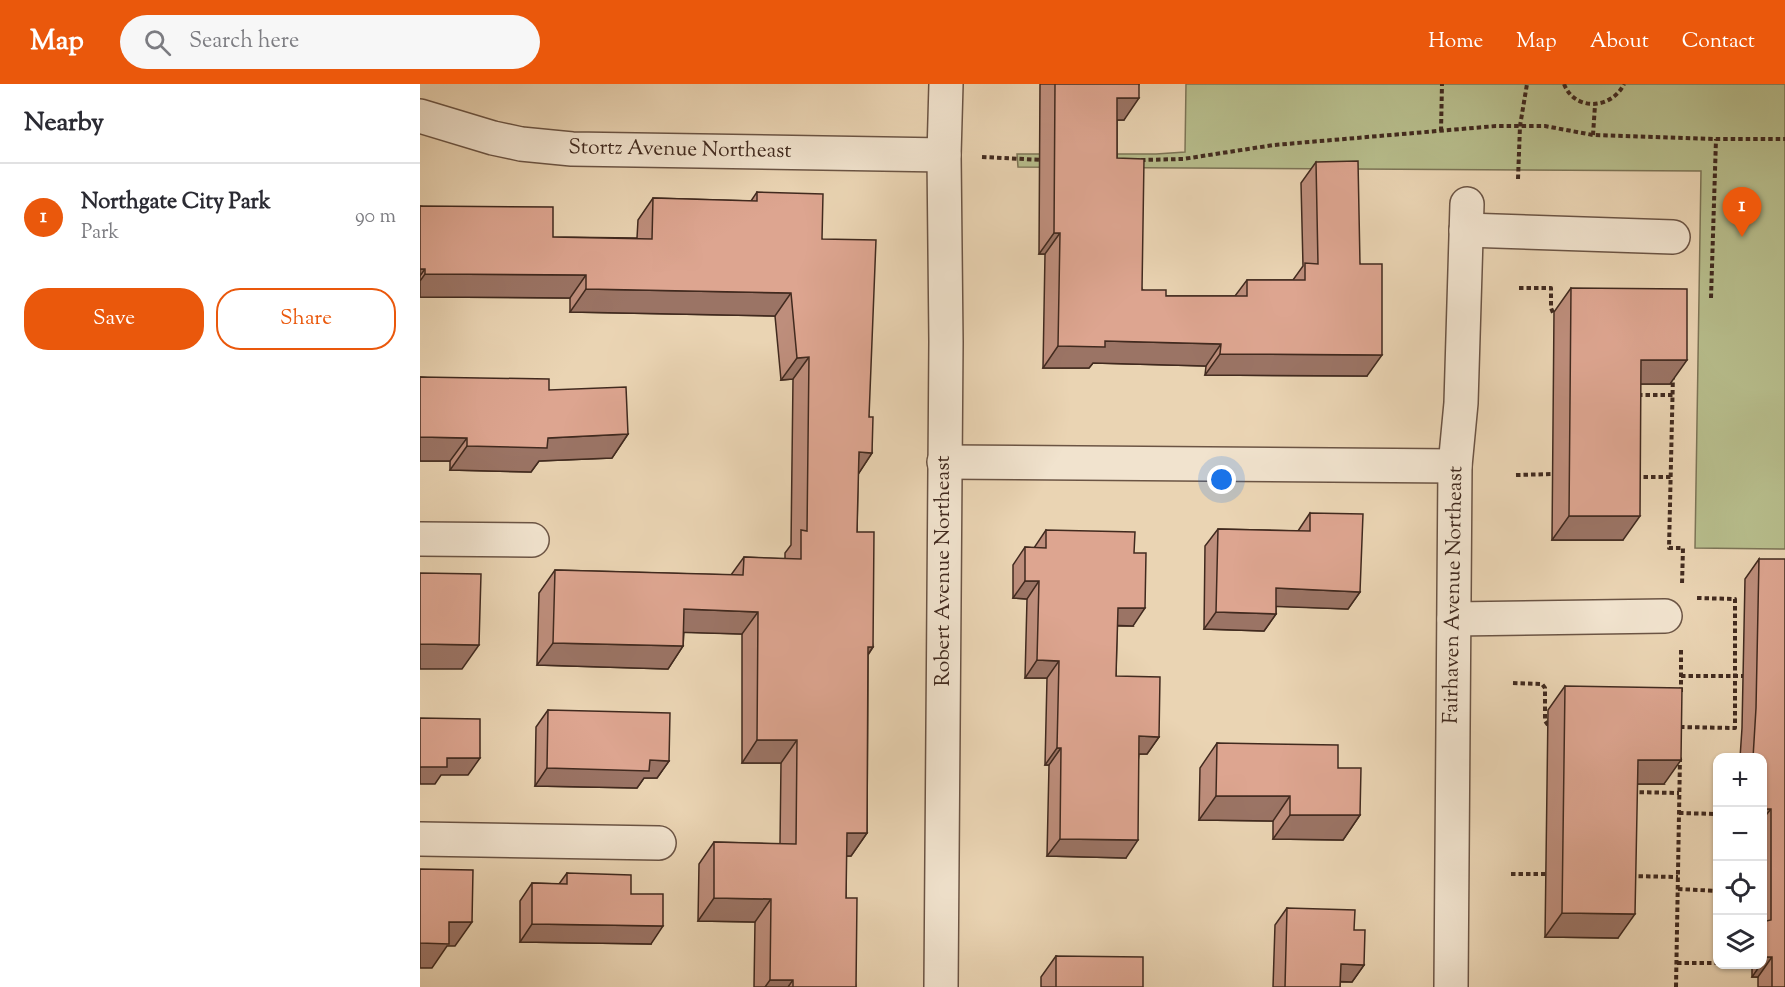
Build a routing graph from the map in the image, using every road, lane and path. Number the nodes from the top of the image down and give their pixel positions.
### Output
1 (946, 84) edge
2 (1442, 84) edge
3 (1527, 84) edge
4 (1564, 84) edge
5 (1624, 84) edge
6 (1595, 105) junction
7 (420, 116) edge
8 (1520, 126) junction
9 (1441, 131) junction
10 (1593, 135) junction
11 (1716, 139) junction
12 (1785, 139) edge
13 (944, 155) junction
14 (1045, 160) dead end
15 (1140, 160) edge
16 (1518, 179) dead end
17 (1673, 237) dead end
18 (1518, 288) dead end
19 (1711, 298) dead end
20 (1554, 315) dead end
21 (1627, 394) edge
22 (1673, 395) dead end
23 (944, 462) junction
24 (1455, 466) junction
25 (1516, 474) dead end
26 (1553, 474) dead end
27 (1635, 477) edge
28 (1671, 477) dead end
29 (420, 539) edge
30 (532, 540) dead end
31 (1693, 598) dead end
32 (1665, 616) dead end
33 (1454, 619) junction
34 (1681, 675) dead end
35 (1735, 676) junction
36 (1743, 676) dead end
37 (1513, 683) dead end
38 (1548, 725) dead end
39 (1680, 727) edge
40 (1735, 728) junction
41 (1742, 728) dead end
42 (1622, 792) edge
43 (1679, 792) dead end
44 (1679, 813) dead end
45 (1713, 814) edge
46 (420, 839) edge
47 (659, 843) dead end
48 (1511, 874) dead end
49 (1546, 874) dead end
50 (1630, 876) edge
51 (1678, 877) dead end
52 (1678, 889) dead end
53 (1713, 891) edge
54 (1677, 963) dead end
55 (1713, 963) edge
56 (941, 987) edge
57 (1451, 987) edge

1 - 13 street, Robert Avenue Northeast
2 - 9 path
3 - 8 path
4 - 6 path
5 - 6 path
6 - 10 path
7 - 13 street, Stortz Avenue Northeast
8 - 9 path
8 - 10 path
8 - 16 path
9 - 15 path
10 - 11 path
11 - 12 path
11 - 19 path
13 - 14 path
13 - 23 street, Robert Avenue Northeast
17 - 24 street, Fairhaven Avenue Northeast
18 - 20 path
21 - 22 path
23 - 24 street
23 - 56 street, Robert Avenue Northeast
24 - 33 street, Fairhaven Avenue Northeast
25 - 26 path
27 - 28 path
29 - 30 street
31 - 35 path
32 - 33 street
33 - 57 street, Fairhaven Avenue Northeast
34 - 35 path
35 - 36 path
35 - 40 path
37 - 38 path
39 - 40 path
40 - 41 path
42 - 43 path
44 - 45 path
46 - 47 street
48 - 49 path
50 - 51 path
52 - 53 path
54 - 55 path

